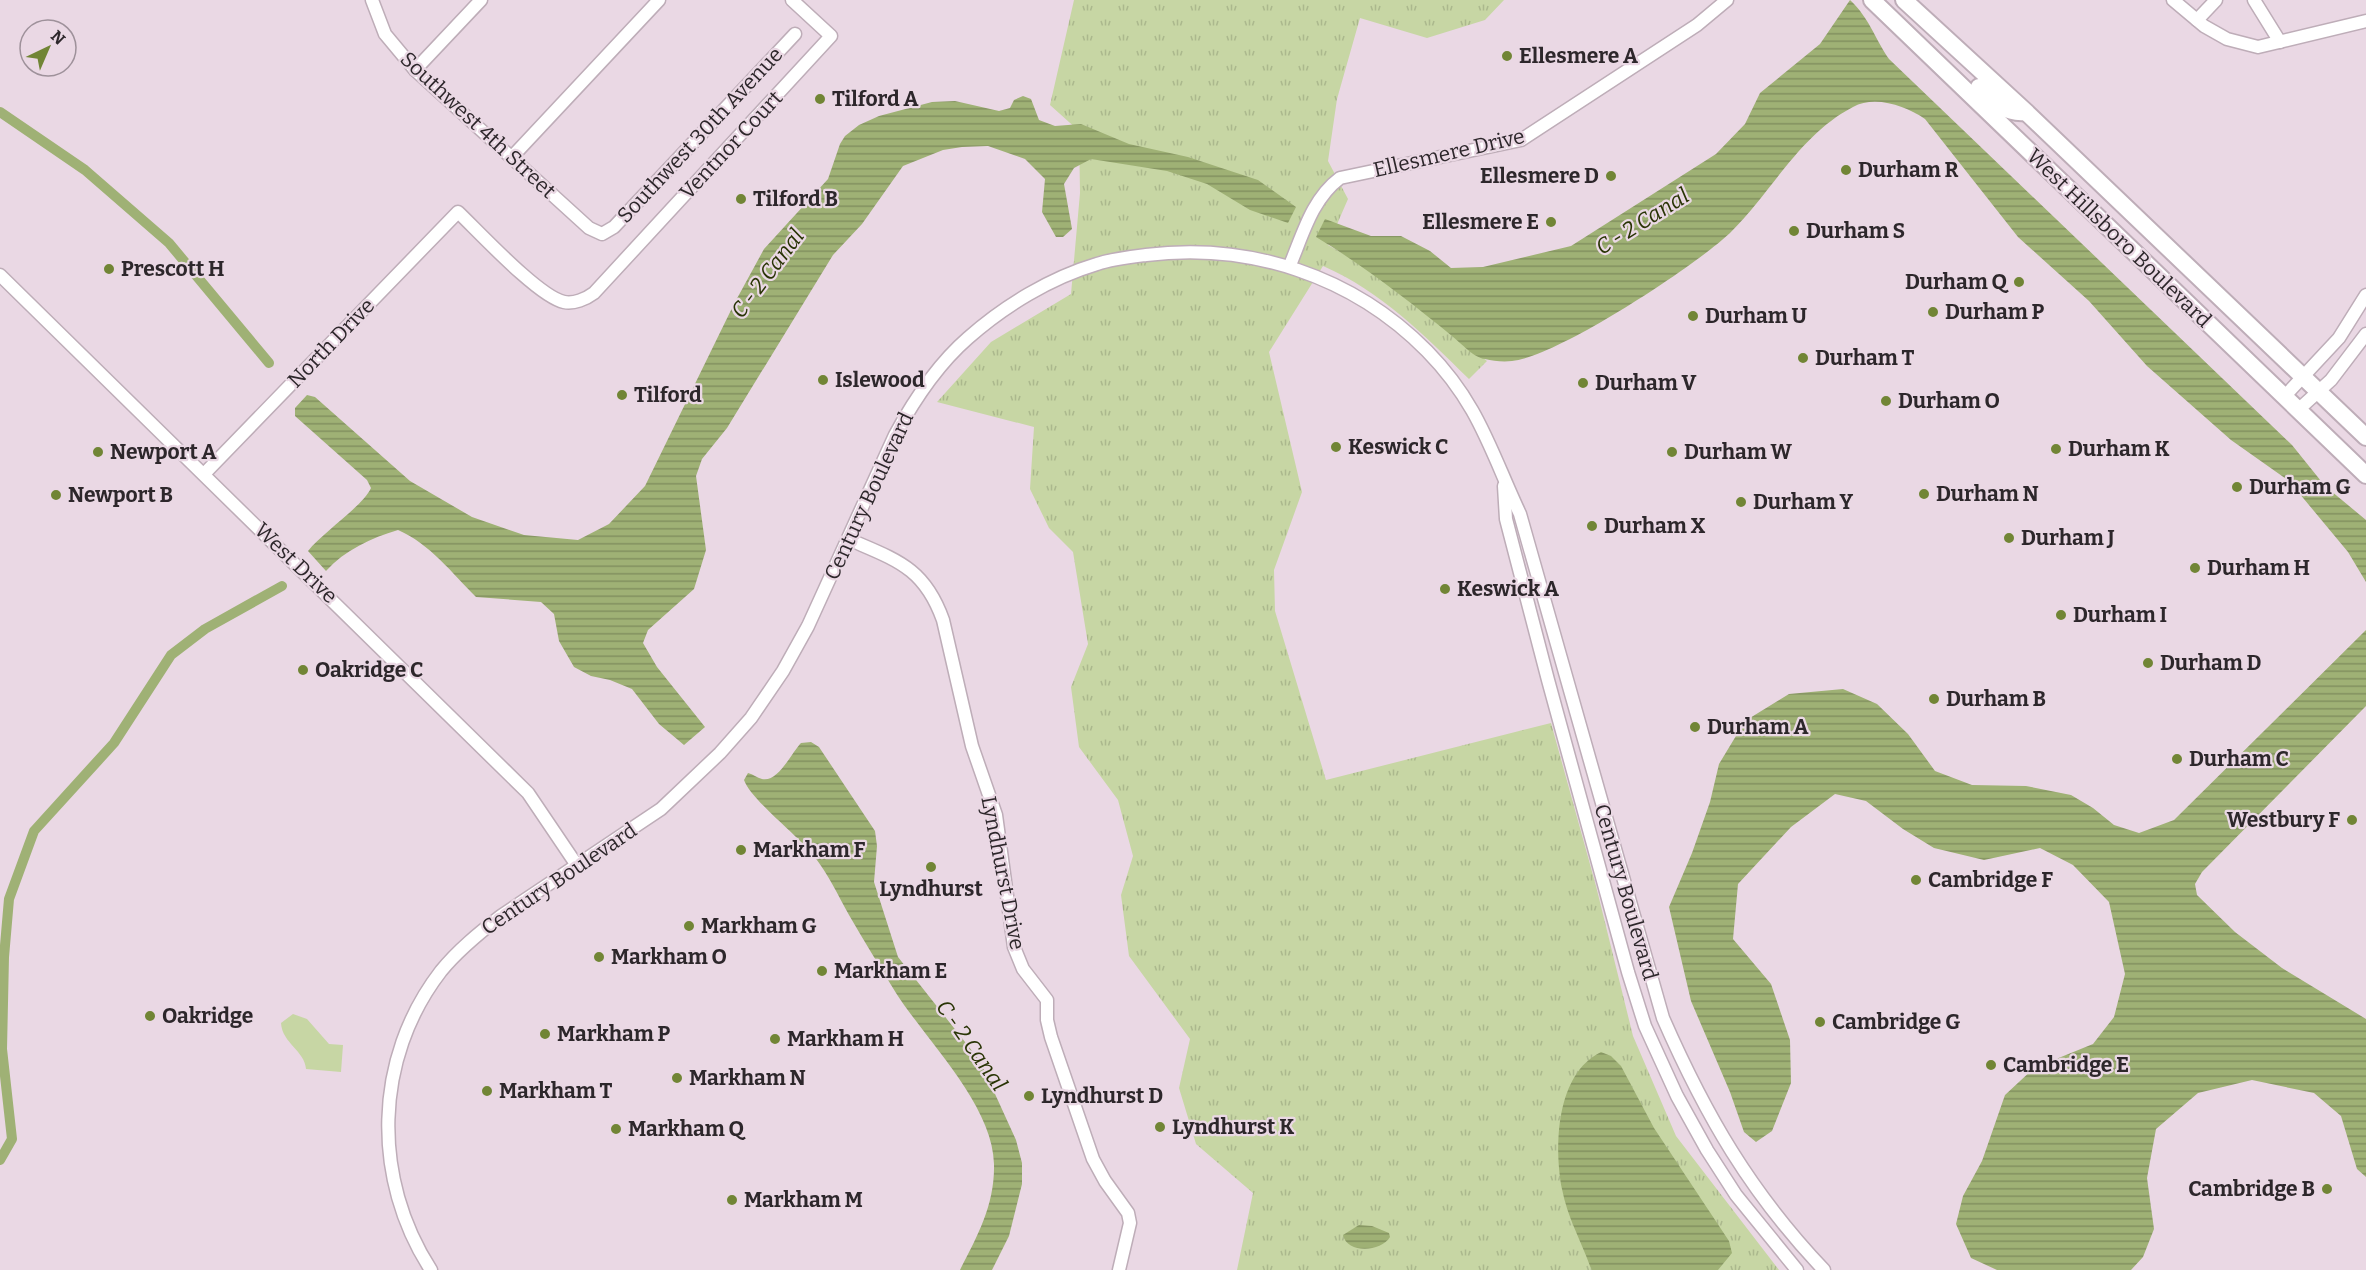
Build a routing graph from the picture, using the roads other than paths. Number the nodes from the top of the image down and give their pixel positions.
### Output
1 (372, 0) edge
2 (481, 0) edge
3 (659, 0) edge
4 (792, 0) edge
5 (1727, 0) edge
6 (1872, 0) edge
7 (1904, 0) edge
8 (2173, 0) edge
9 (2216, 0) edge
10 (2254, 0) edge
11 (2197, 20) junction
12 (2366, 21) edge
13 (795, 34) dead end
14 (2280, 42) junction
15 (416, 70) junction
16 (1958, 82) junction
17 (2026, 112) junction
18 (512, 158) junction
19 (458, 212) joint
20 (602, 234) joint
21 (1290, 265) junction
22 (0, 275) edge
23 (2366, 294) edge
24 (2366, 334) edge
25 (2303, 377) junction
26 (2318, 393) junction
27 (2284, 397) junction
28 (2298, 410) junction
29 (2366, 437) edge
30 (204, 474) junction
31 (2366, 475) edge
32 (1503, 478) junction
33 (848, 539) junction
34 (576, 864) junction
35 (431, 1270) edge
36 (1119, 1270) edge
37 (1797, 1270) edge
38 (1824, 1270) edge

1 - 15 street, Southwest 4th Street
2 - 15 street
3 - 18 street
4 - 19 street, Ventnor Court
5 - 21 street, Ellesmere Drive
6 - 16 main road, West Hillsboro Boulevard
7 - 17 main road, West Hillsboro Boulevard
8 - 11 street
9 - 11 street
10 - 14 street
11 - 14 street
12 - 14 street
13 - 20 street, Southwest 30th Avenue
15 - 18 street, Southwest 4th Street
16 - 17 main road
16 - 27 main road, West Hillsboro Boulevard
17 - 25 main road, West Hillsboro Boulevard
18 - 20 street, Southwest 4th Street
19 - 30 street, North Drive
21 - 32 street, Century Boulevard
21 - 33 street, Century Boulevard
22 - 30 street, West Drive
23 - 25 street
24 - 26 street
25 - 26 main road, West Hillsboro Boulevard
25 - 27 street
26 - 28 street
26 - 29 main road, West Hillsboro Boulevard
27 - 28 main road, West Hillsboro Boulevard
28 - 31 main road, West Hillsboro Boulevard
30 - 34 street, West Drive
32 - 37 street, Century Boulevard
32 - 38 street, Century Boulevard
33 - 34 street, Century Boulevard
33 - 36 street, Lyndhurst Drive
34 - 35 street, Century Boulevard

